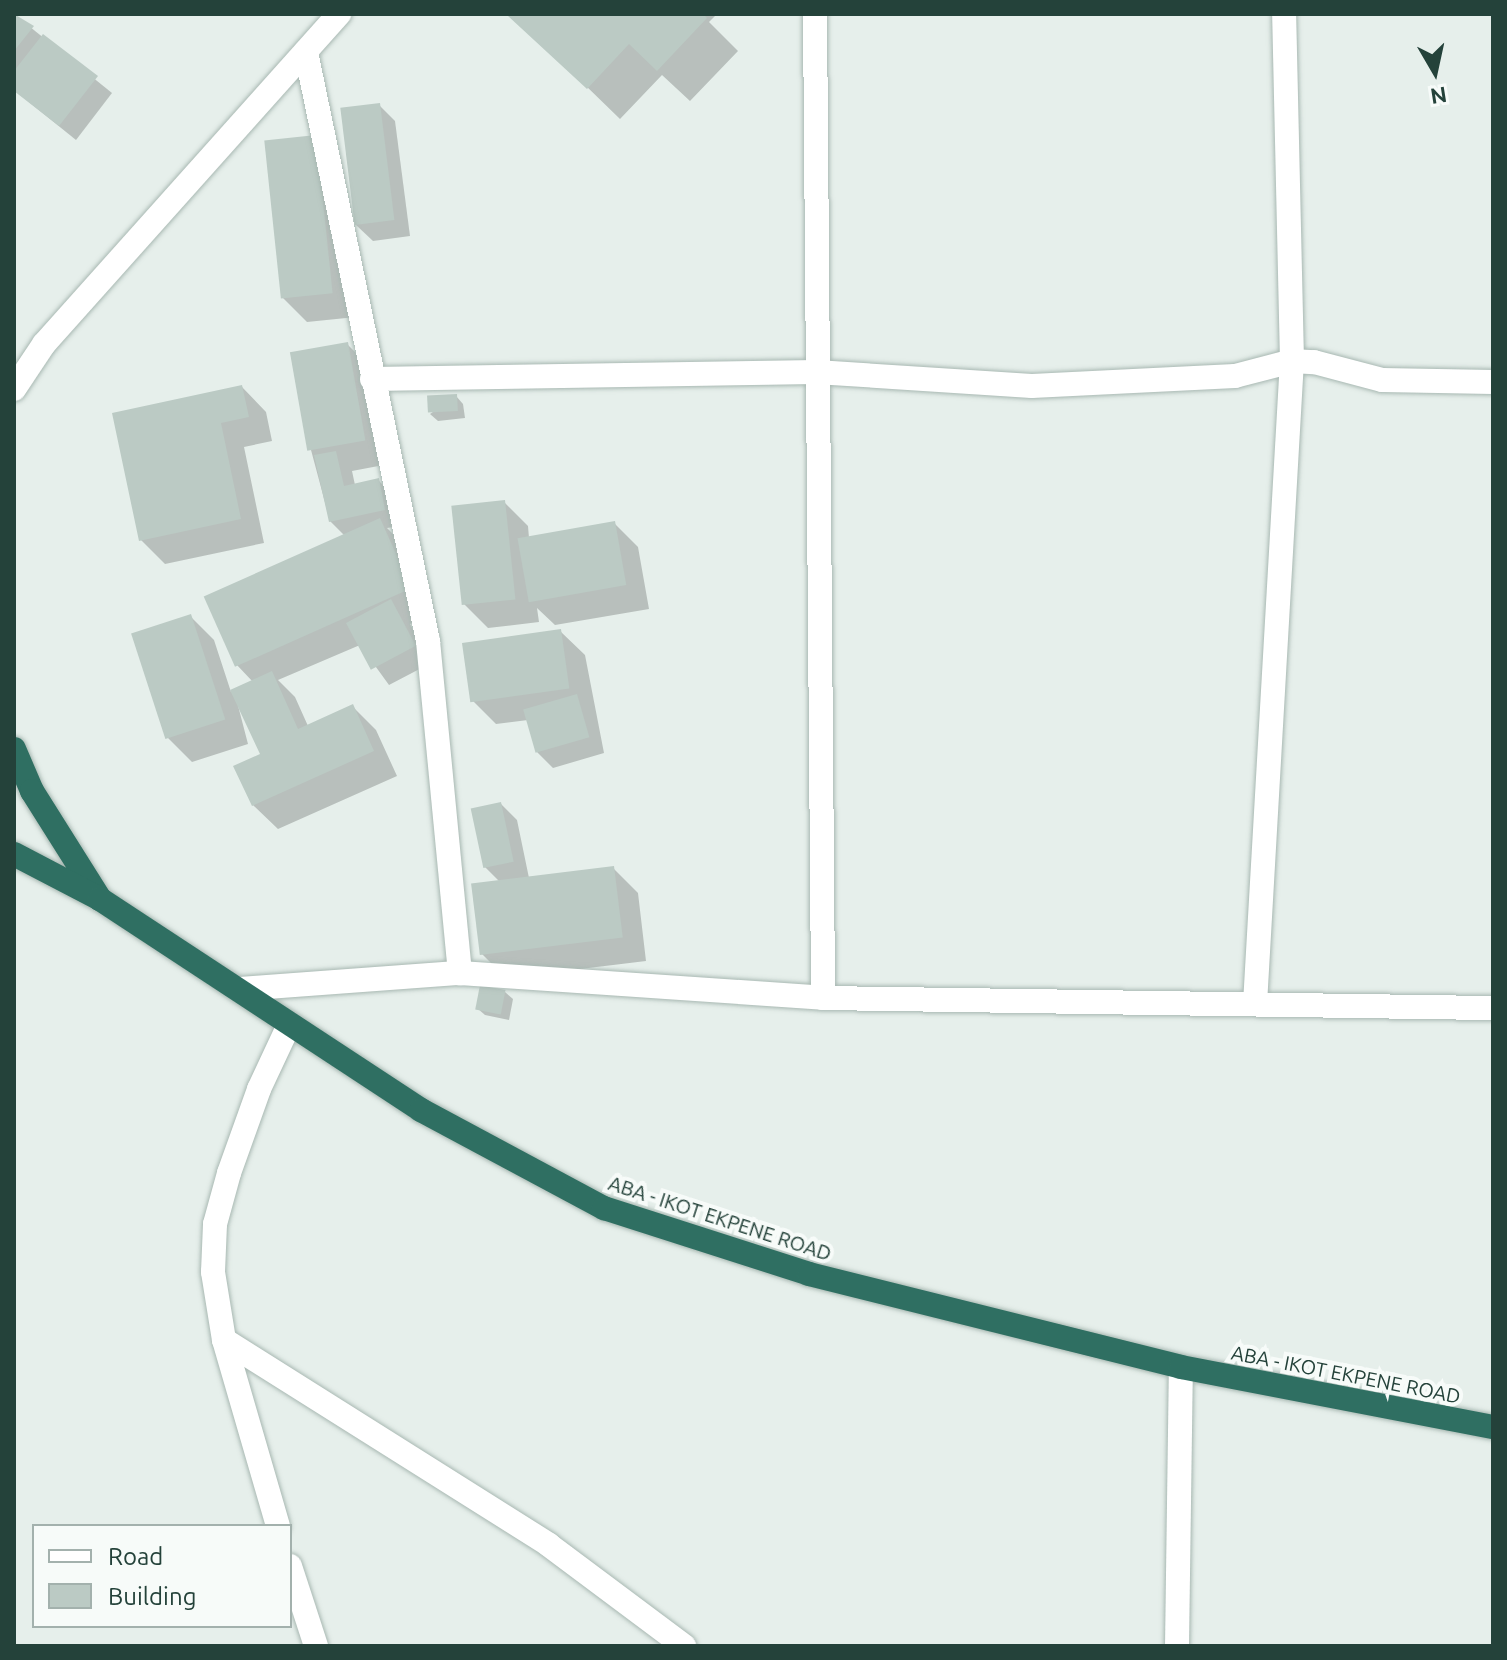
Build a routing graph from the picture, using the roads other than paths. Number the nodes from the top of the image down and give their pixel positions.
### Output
1 (339, 14) edge
2 (815, 14) edge
3 (1284, 14) edge
4 (306, 52) junction
5 (44, 344) junction
6 (1292, 361) junction
7 (14, 366) edge
8 (816, 372) junction
9 (372, 379) junction
10 (1493, 382) edge
11 (14, 389) edge
12 (14, 749) edge
13 (14, 854) edge
14 (100, 899) junction
15 (460, 973) junction
16 (240, 989) junction
17 (823, 998) junction
18 (1255, 1004) junction
19 (1493, 1008) edge
20 (288, 1027) junction
21 (224, 1340) junction
22 (1181, 1367) junction
23 (1493, 1427) edge
24 (277, 1524) edge
25 (292, 1572) edge
26 (316, 1646) edge
27 (684, 1646) edge
28 (1177, 1646) edge

1 - 4 street
2 - 8 street
3 - 6 street
4 - 5 street
4 - 9 street
5 - 7 street
5 - 11 street
6 - 8 street
6 - 10 street
6 - 18 street
8 - 9 street
8 - 17 street
9 - 15 street
12 - 14 highway
13 - 14 highway, ABA - IKOT EKPENE ROAD
14 - 16 highway, ABA - IKOT EKPENE ROAD
15 - 16 street
15 - 17 street
16 - 20 highway, ABA - IKOT EKPENE ROAD
17 - 18 street
18 - 19 street
20 - 21 street
20 - 22 highway, ABA - IKOT EKPENE ROAD
21 - 24 street
21 - 27 street
22 - 23 highway, ABA - IKOT EKPENE ROAD
22 - 28 street
25 - 26 street

